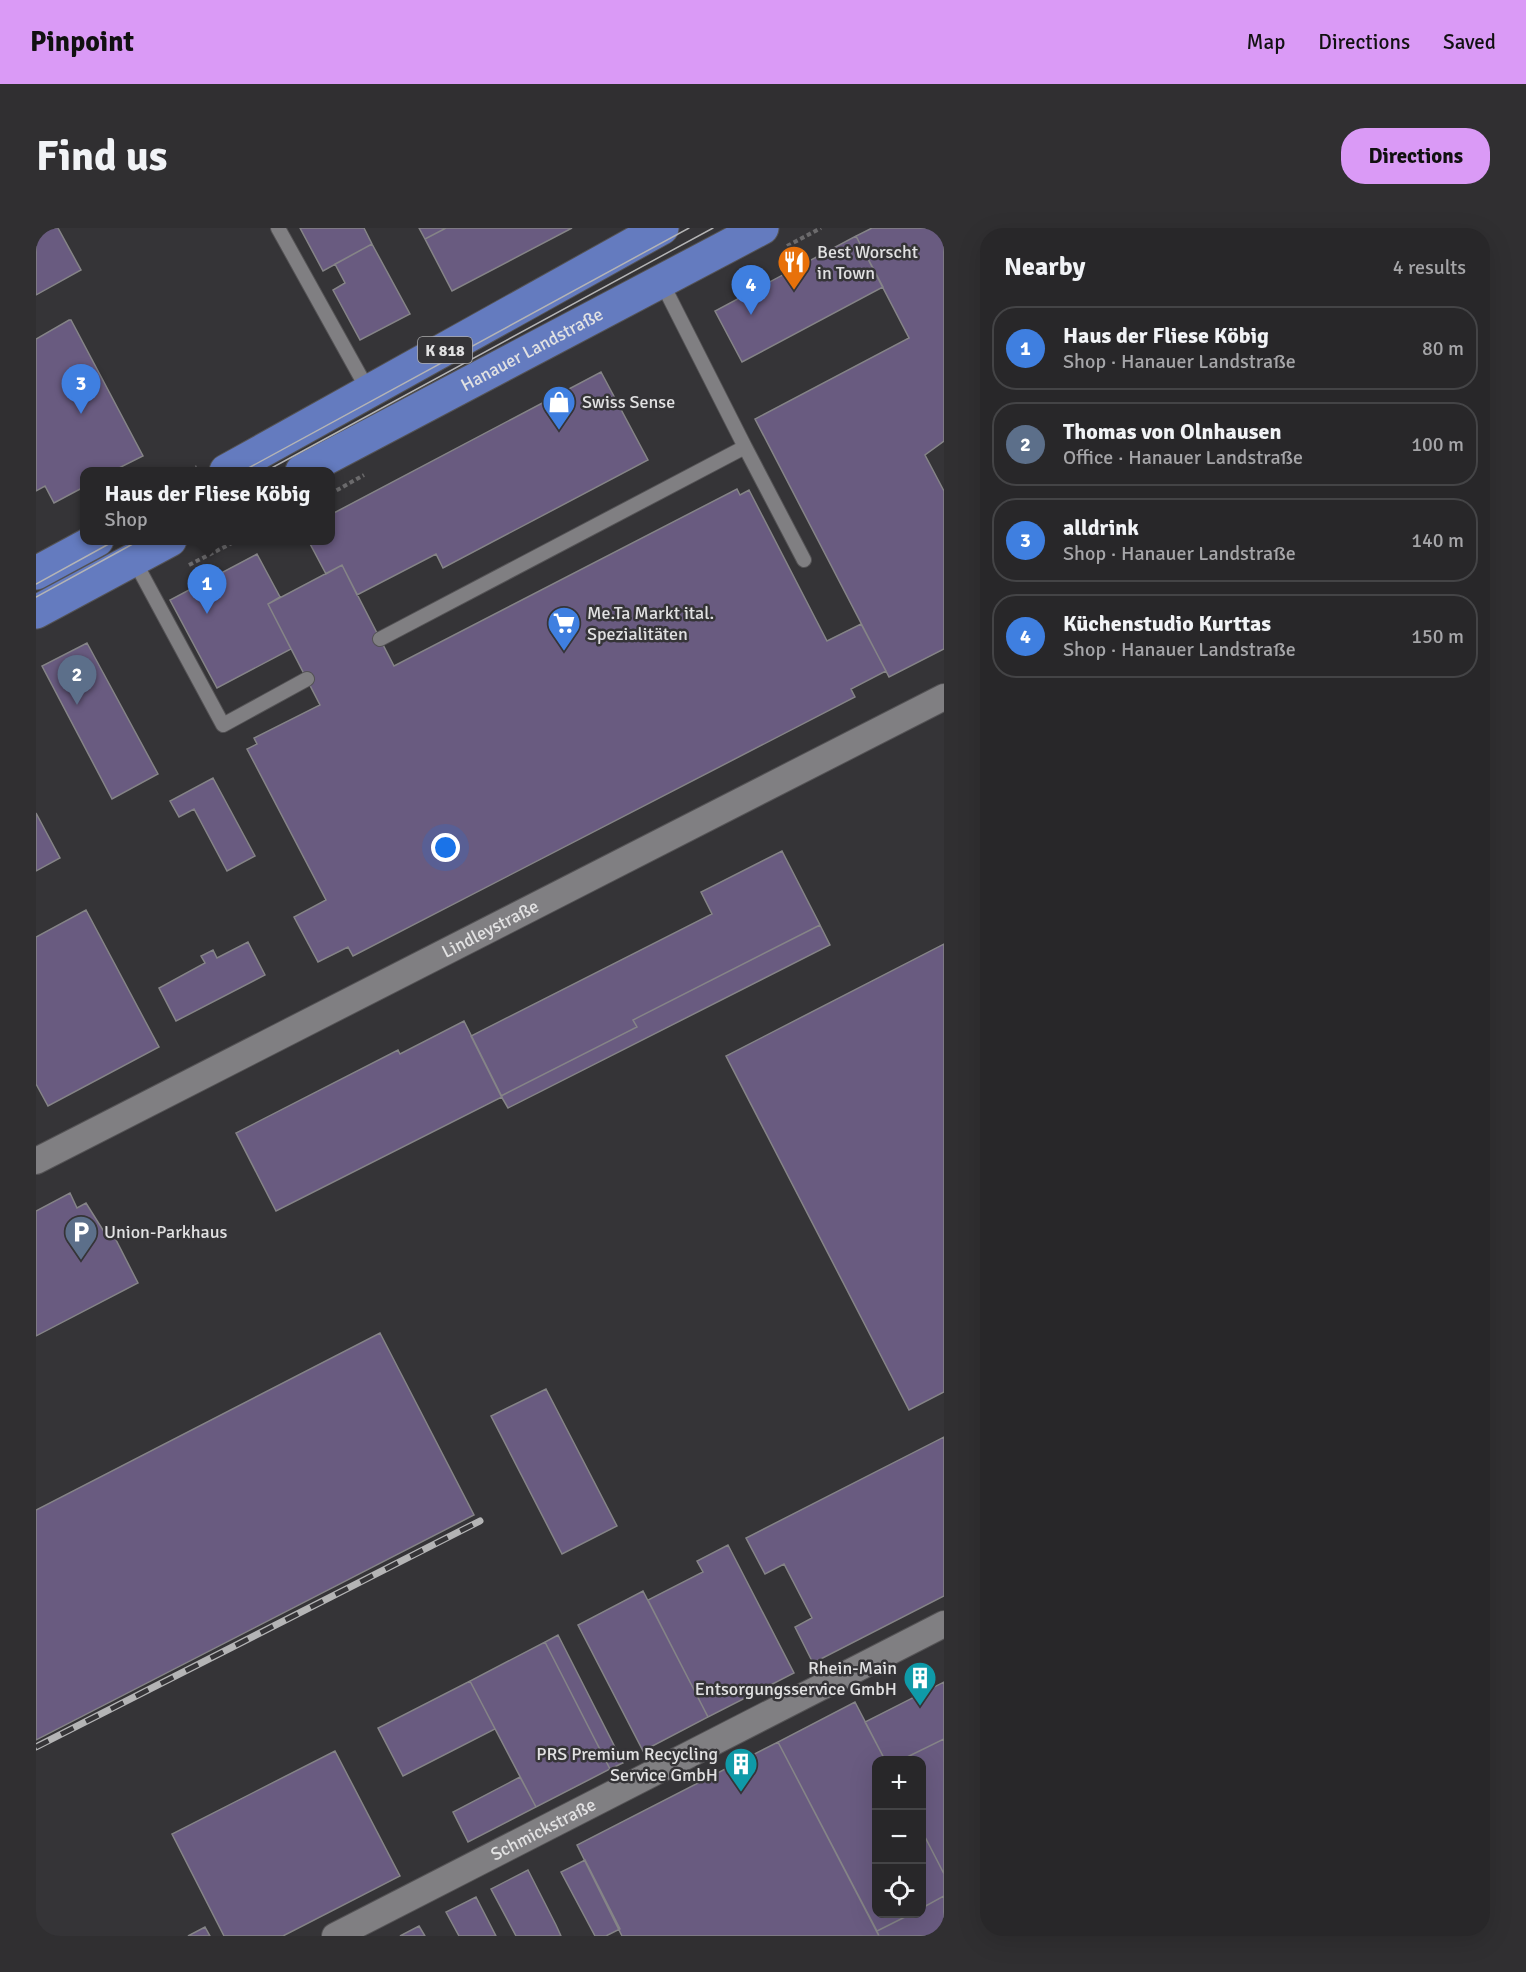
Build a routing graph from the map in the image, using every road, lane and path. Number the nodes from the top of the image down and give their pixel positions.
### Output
1 (278, 228) edge
2 (662, 228) edge
3 (762, 228) edge
4 (660, 280) junction
5 (369, 392) junction
6 (745, 447) junction
7 (233, 467) edge
8 (309, 467) edge
9 (88, 545) edge
10 (161, 545) edge
11 (134, 560) junction
12 (804, 560) dead end
13 (36, 573) edge
14 (36, 612) edge
15 (380, 639) dead end
16 (307, 679) dead end
17 (944, 697) edge
18 (36, 1161) edge
19 (944, 1624) edge
20 (335, 1936) edge

1 - 5 lane
2 - 5 main road, K 818
3 - 4 main road, Hanauer Landstraße / K 818
4 - 6 lane
4 - 8 main road, Hanauer Landstraße / K 818
5 - 7 main road, K 818
6 - 12 lane
6 - 15 lane
9 - 13 main road
10 - 11 main road
11 - 14 main road
11 - 16 lane
17 - 18 street, Lindleystraße
19 - 20 street, Schmickstraße

